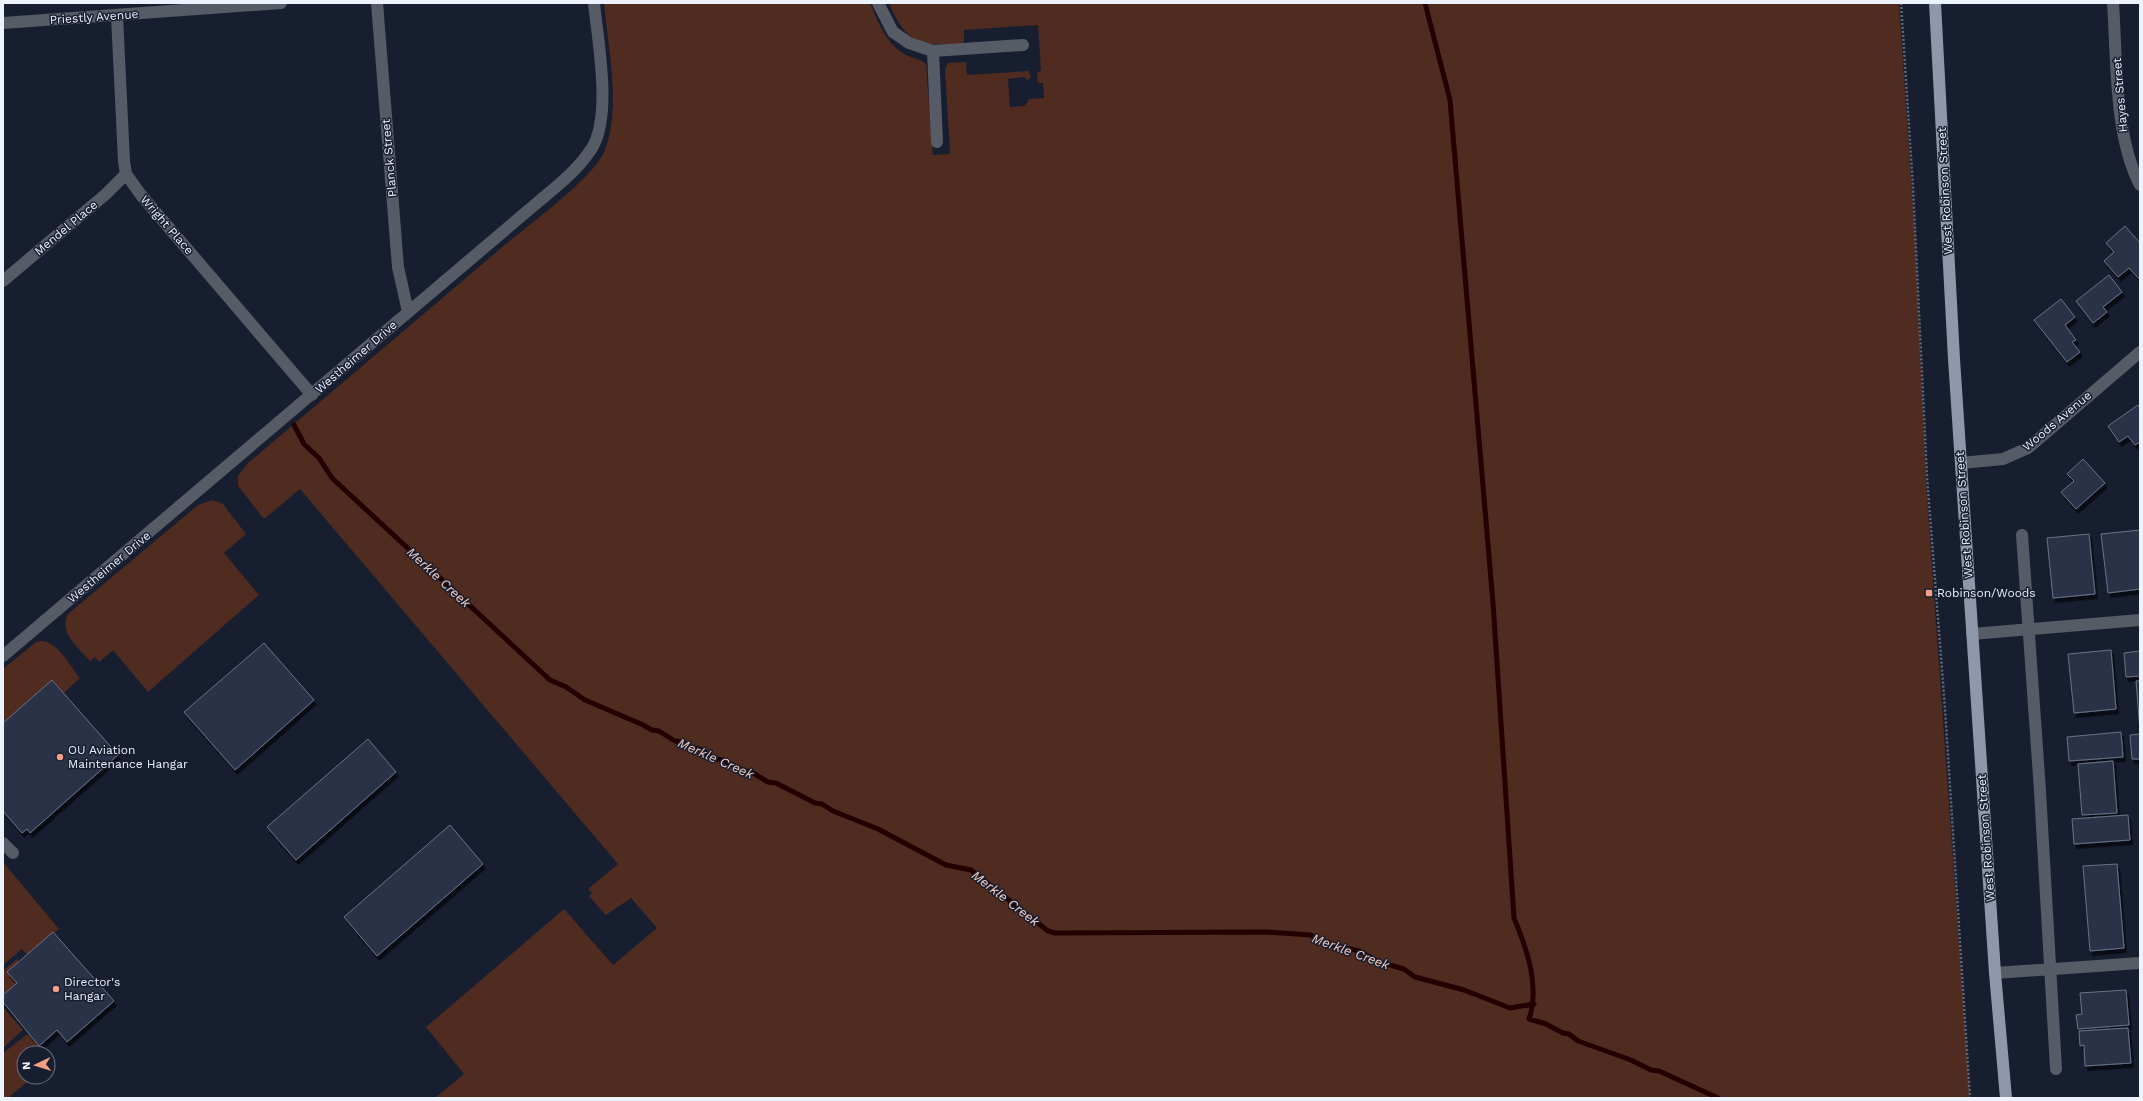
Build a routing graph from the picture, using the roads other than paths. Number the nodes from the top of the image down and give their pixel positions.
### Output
1 (281, 3) edge
2 (377, 3) edge
3 (594, 3) edge
4 (878, 3) edge
5 (1934, 3) edge
6 (2113, 3) edge
7 (117, 16) junction
8 (3, 23) edge
9 (1023, 45) dead end
10 (933, 52) junction
11 (937, 142) dead end
12 (126, 174) junction
13 (2140, 185) edge
14 (3, 280) edge
15 (408, 312) junction
16 (2140, 352) edge
17 (312, 394) junction
18 (1961, 463) junction
19 (2022, 535) dead end
20 (2140, 620) edge
21 (2029, 630) junction
22 (1972, 634) junction
23 (3, 656) edge
24 (3, 843) edge
25 (13, 853) dead end
26 (2140, 963) edge
27 (2050, 969) junction
28 (1995, 973) junction
29 (2056, 1069) dead end
30 (2006, 1098) edge

1 - 7 street, Priestly Avenue
2 - 15 street, Planck Street
3 - 15 street, Westheimer Drive
4 - 10 street
5 - 18 main road, West Robinson Street
6 - 13 street, Hayes Street
7 - 8 street, Priestly Avenue
7 - 12 street
9 - 10 street
10 - 11 street
12 - 14 street, Mendel Place
12 - 17 street, Wright Place
15 - 17 street, Westheimer Drive
16 - 18 street, Woods Avenue
17 - 23 street, Westheimer Drive
18 - 22 main road, West Robinson Street
19 - 21 street
20 - 21 street
21 - 22 street
21 - 27 street
22 - 28 main road, West Robinson Street
24 - 25 street
26 - 27 street
27 - 28 street
27 - 29 street
28 - 30 main road, West Robinson Street

